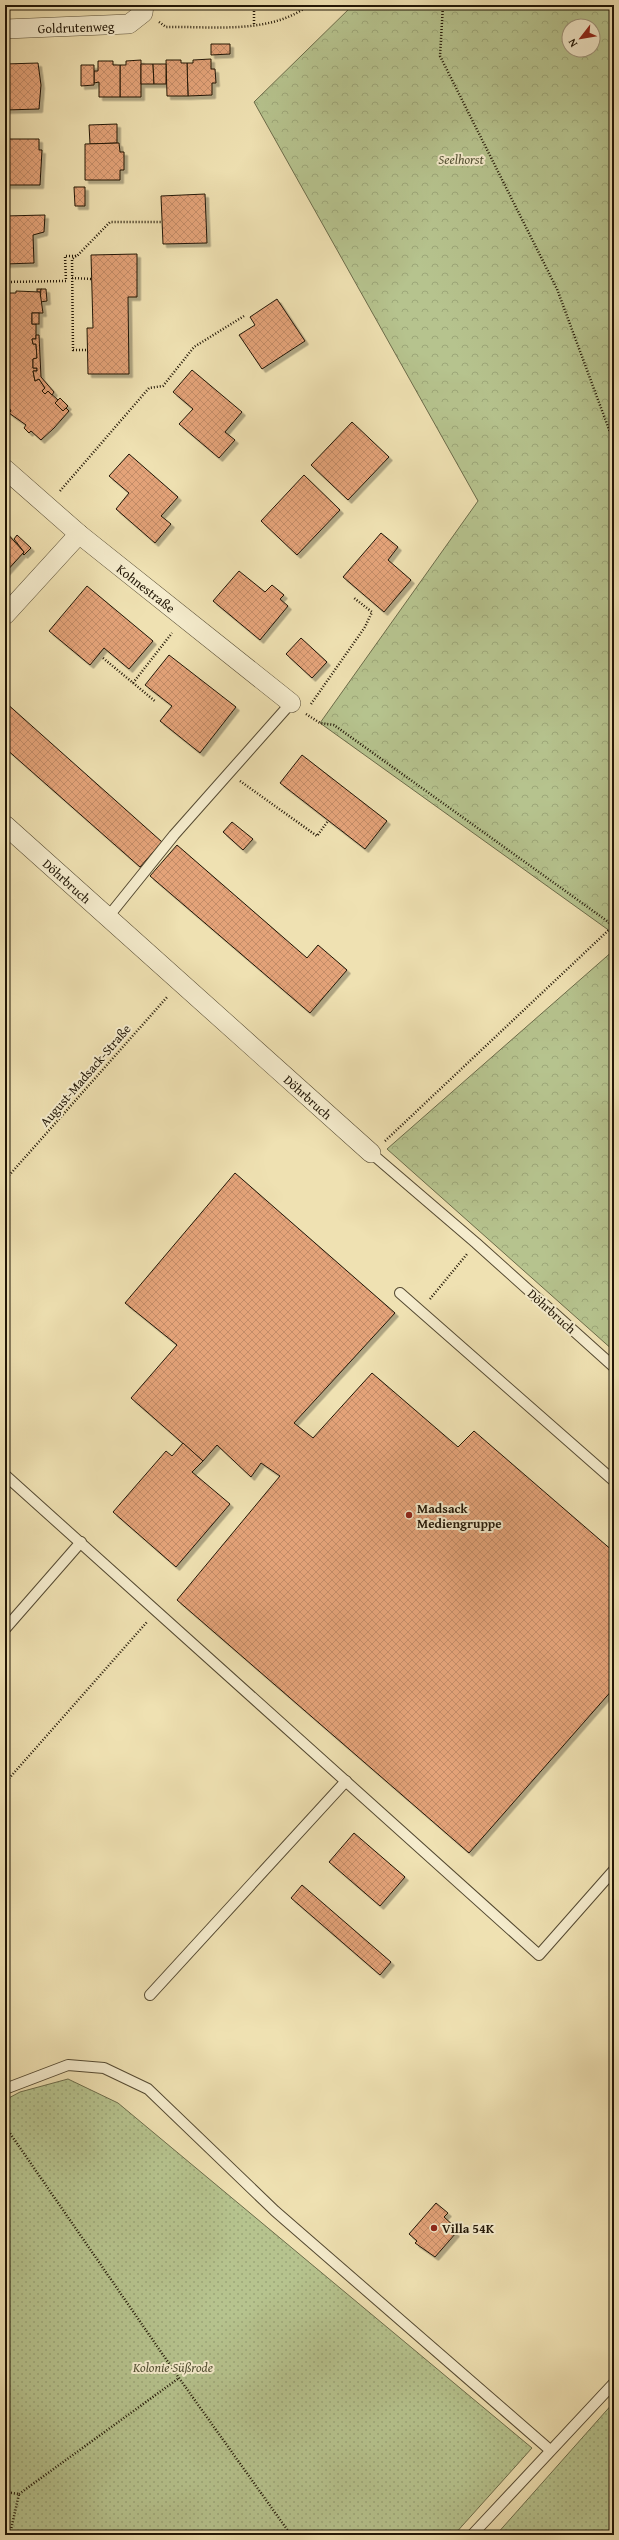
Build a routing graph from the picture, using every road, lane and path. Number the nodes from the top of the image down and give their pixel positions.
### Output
1 (254, 5) edge
2 (309, 5) edge
3 (443, 5) edge
4 (143, 9) edge
5 (254, 25) junction
6 (5, 29) edge
7 (162, 222) dead end
8 (77, 256) junction
9 (72, 278) junction
10 (92, 279) dead end
11 (5, 282) edge
12 (244, 316) dead end
13 (87, 350) dead end
14 (614, 442) edge
15 (5, 469) edge
16 (46, 506) junction
17 (79, 534) junction
18 (354, 598) dead end
19 (5, 615) edge
20 (184, 618) junction
21 (103, 658) dead end
22 (132, 683) junction
23 (156, 702) dead end
24 (298, 708) junction
25 (229, 773) junction
26 (328, 821) dead end
27 (5, 824) edge
28 (108, 917) junction
29 (614, 925) edge
30 (179, 983) junction
31 (372, 1153) junction
32 (5, 1180) edge
33 (476, 1243) junction
34 (400, 1293) dead end
35 (421, 1311) junction
36 (614, 1368) edge
37 (5, 1475) edge
38 (614, 1481) edge
39 (81, 1542) junction
40 (156, 1613) junction
41 (5, 1629) edge
42 (346, 1781) junction
43 (5, 1783) edge
44 (614, 1870) edge
45 (150, 1995) dead end
46 (5, 2089) edge
47 (5, 2126) edge
48 (179, 2378) junction
49 (614, 2383) edge
50 (550, 2450) junction
51 (5, 2492) edge
52 (19, 2494) junction
53 (5, 2527) edge
54 (614, 2532) edge
55 (10, 2534) edge
56 (291, 2535) edge
57 (472, 2535) edge
58 (612, 2535) edge

1 - 5 path
2 - 5 path
3 - 14 path
4 - 5 path
4 - 6 street, Goldrutenweg
7 - 8 path
8 - 9 path
8 - 11 path
9 - 10 path
9 - 13 path
12 - 16 path
15 - 16 street, Kohnestraße
16 - 17 street, Kohnestraße
17 - 19 street
17 - 20 street, Kohnestraße
18 - 24 path
20 - 22 path
20 - 24 street, Kohnestraße
21 - 22 path
22 - 23 path
24 - 25 lane
24 - 29 path
25 - 26 path
25 - 28 lane
27 - 28 street, Döhrbruch
28 - 30 street, Döhrbruch
29 - 31 path
30 - 31 street, Döhrbruch
30 - 32 path, August-Madsack-Straße
31 - 33 lane, Döhrbruch
33 - 35 path
33 - 36 lane, Döhrbruch
34 - 35 lane
35 - 38 lane
37 - 39 lane
39 - 40 lane
39 - 41 lane
40 - 42 lane
40 - 43 path
42 - 44 lane
42 - 45 lane
46 - 50 lane
47 - 48 path
48 - 52 path
48 - 56 path
49 - 50 lane
50 - 57 lane
51 - 52 path
52 - 55 path
53 - 55 path
54 - 58 path

